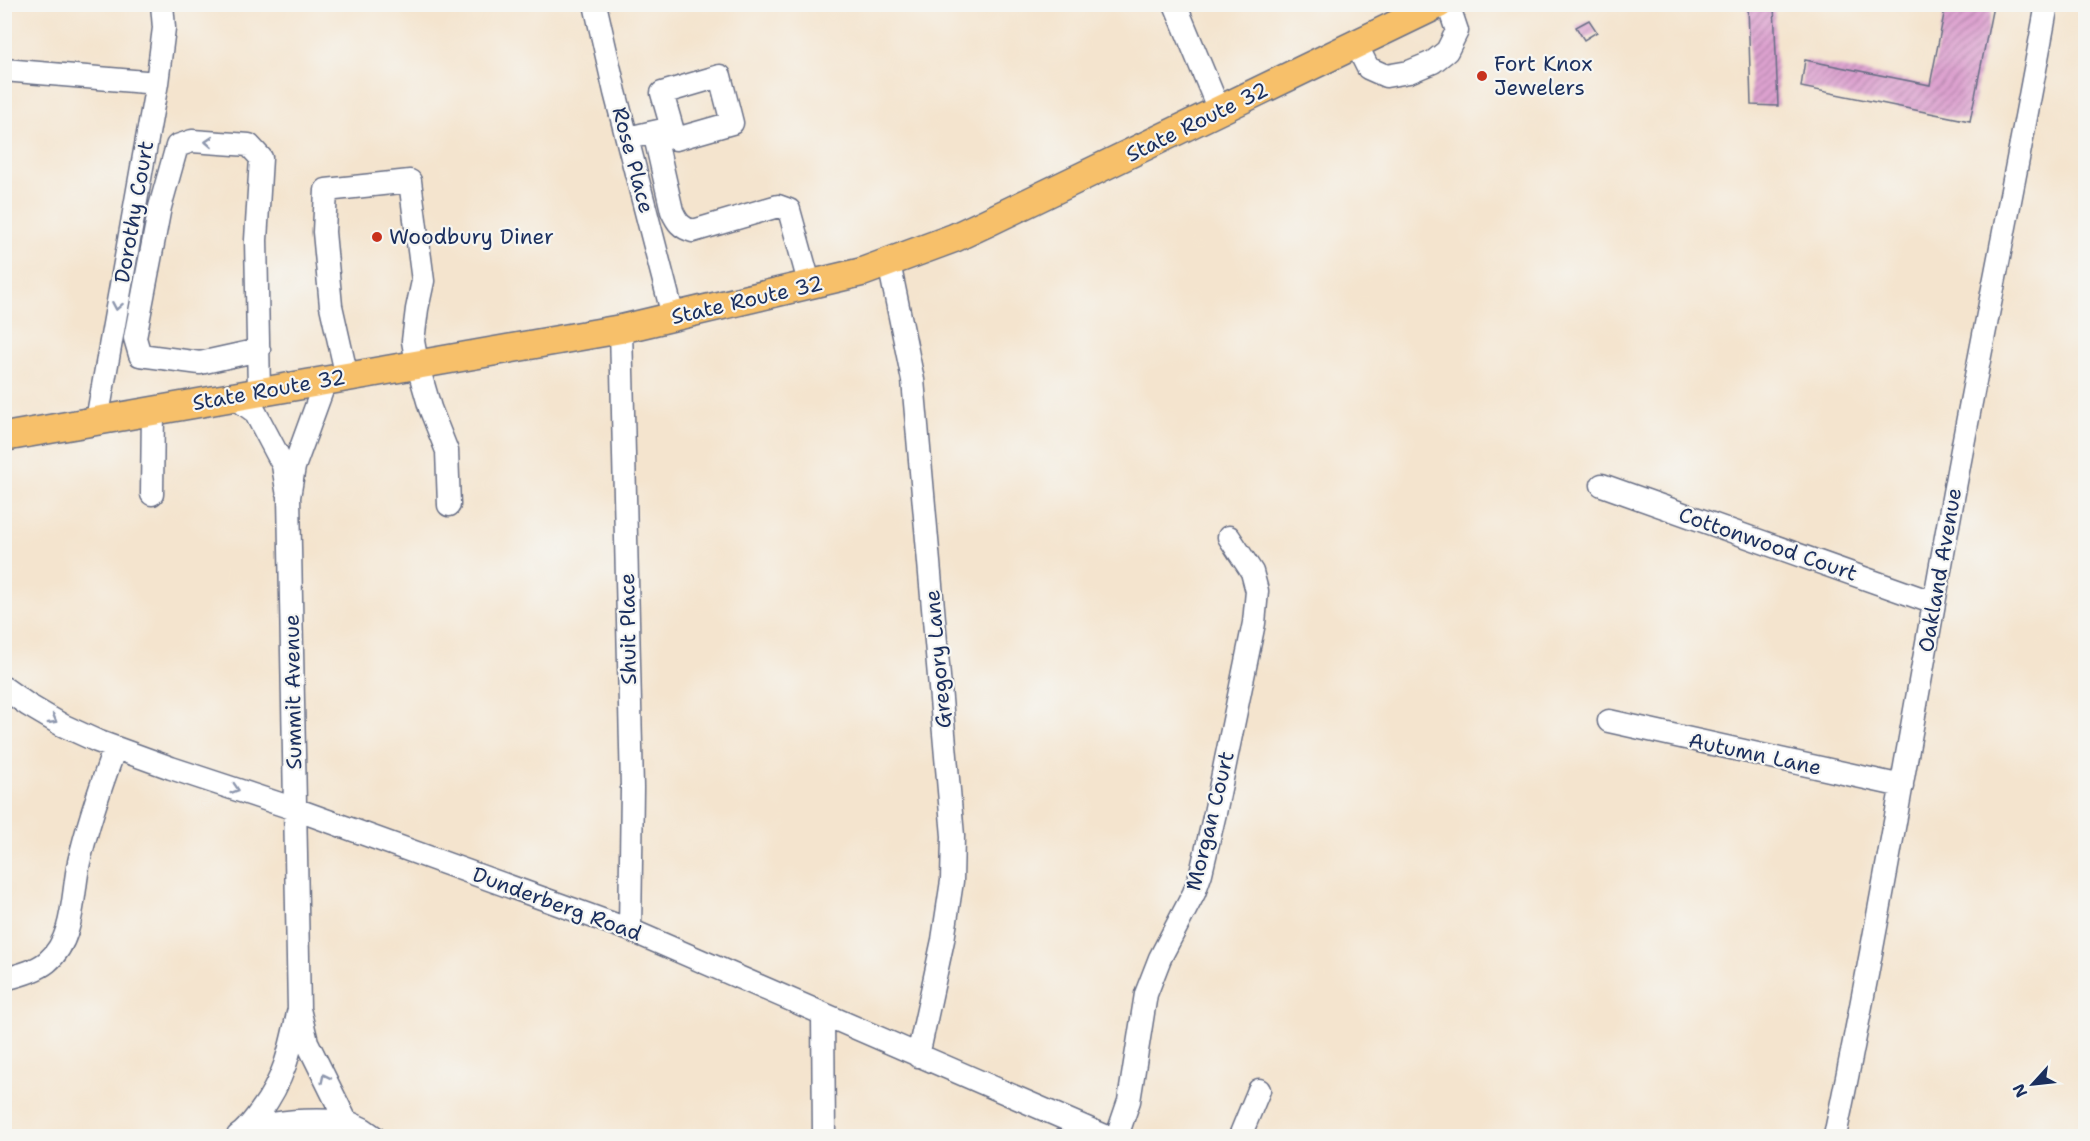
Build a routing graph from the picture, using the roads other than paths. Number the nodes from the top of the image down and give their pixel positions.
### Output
1 (162, 4) edge
2 (595, 4) edge
3 (1175, 4) edge
4 (1439, 4) edge
5 (1448, 4) edge
6 (2047, 4) edge
7 (1356, 44) junction
8 (4, 70) edge
9 (157, 83) junction
10 (1219, 110) junction
11 (628, 138) junction
12 (889, 263) junction
13 (810, 286) junction
14 (673, 316) junction
15 (621, 328) junction
16 (259, 350) junction
17 (417, 363) junction
18 (336, 379) junction
19 (246, 394) junction
20 (153, 410) junction
21 (97, 420) junction
22 (4, 437) edge
23 (1602, 485) dead end
24 (152, 494) dead end
25 (289, 497) junction
26 (449, 505) dead end
27 (1229, 537) dead end
28 (1934, 603) junction
29 (4, 688) edge
30 (1609, 722) dead end
31 (115, 747) junction
32 (1902, 786) junction
33 (295, 809) junction
34 (630, 930) junction
35 (4, 979) edge
36 (299, 1009) junction
37 (823, 1015) junction
38 (918, 1056) junction
39 (1259, 1090) dead end
40 (346, 1121) junction
41 (242, 1134) edge
42 (373, 1137) edge
43 (824, 1137) edge
44 (1105, 1137) edge
45 (1117, 1137) edge
46 (1240, 1137) edge
47 (1835, 1137) edge

1 - 9 street, Dorothy Court
2 - 11 street, Rose Place
3 - 10 street
4 - 7 main road, State Route 32
5 - 7 street
6 - 28 street, Oakland Avenue
7 - 10 main road, State Route 32
8 - 9 street
9 -> 21 street, Dorothy Court
10 - 12 main road, State Route 32
11 - 13 street
11 - 14 street, Rose Place
12 - 13 main road, State Route 32
12 - 38 street, Gregory Lane
13 - 14 main road, State Route 32
14 - 15 main road, State Route 32
15 - 17 main road, State Route 32
15 - 34 street, Shuit Place
16 -> 16 street
16 - 19 street
17 - 18 main road, State Route 32
17 - 18 street
17 - 26 street
18 - 19 main road, State Route 32
18 - 25 street, Summit Avenue
19 - 20 main road, State Route 32
19 - 25 street
20 - 21 main road, State Route 32
20 - 24 street
21 - 22 main road, State Route 32
23 - 28 street, Cottonwood Court
25 - 33 street, Summit Avenue
27 - 45 street, Morgan Court
28 - 32 street, Oakland Avenue
29 -> 31 street, Dunderberg Road
30 - 32 street, Autumn Lane
31 -> 33 street, Dunderberg Road
31 - 35 street
32 - 47 street, Oakland Avenue
33 - 34 street, Dunderberg Road
33 - 36 street, Summit Avenue
34 - 37 street, Dunderberg Road
40 -> 36 street, Summit Avenue
36 - 41 street, Summit Avenue
37 - 38 street, Dunderberg Road
37 - 43 street
38 - 44 street, Dunderberg Road
39 - 46 street
40 - 41 street, Summit Avenue
40 - 42 street, Summit Avenue

